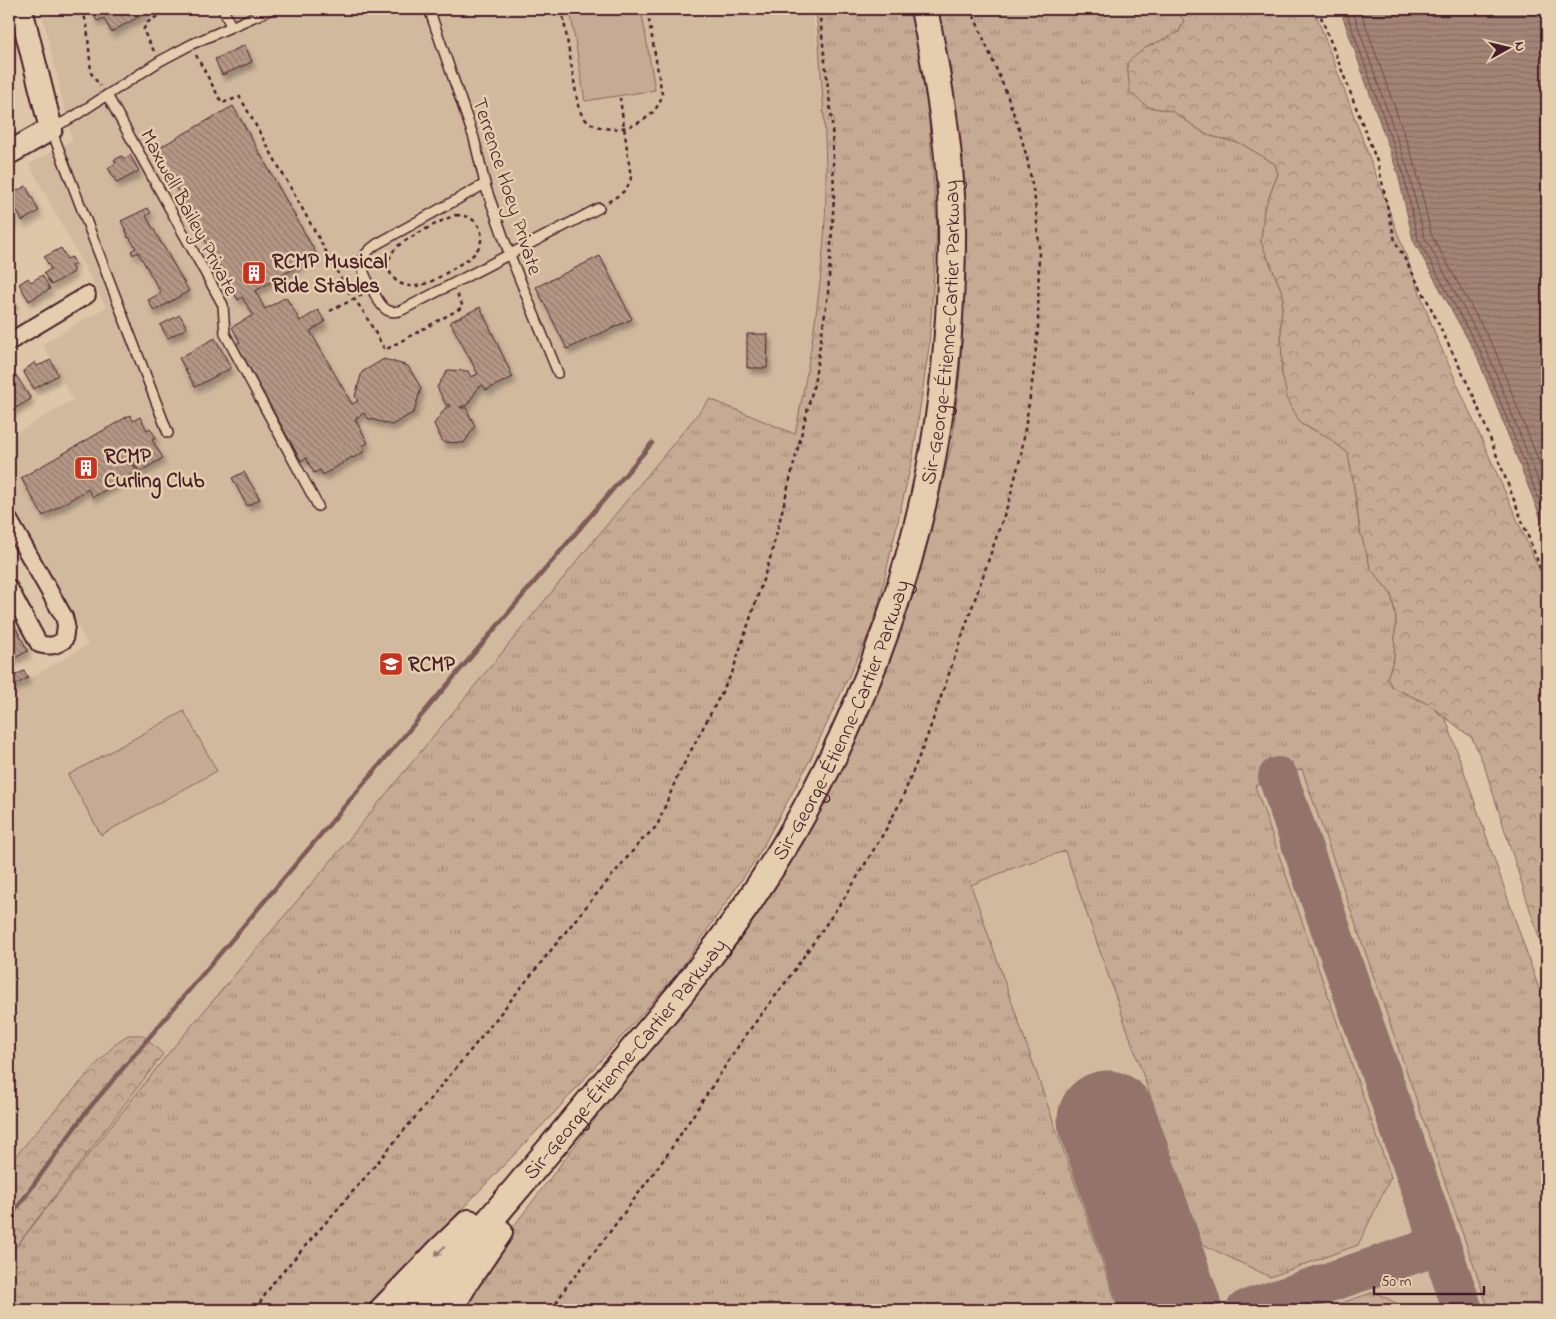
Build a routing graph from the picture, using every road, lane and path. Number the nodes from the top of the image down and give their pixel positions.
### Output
1 (21, 9) edge
2 (82, 9) edge
3 (169, 9) edge
4 (223, 9) edge
5 (272, 9) edge
6 (429, 9) edge
7 (562, 9) edge
8 (648, 9) edge
9 (819, 9) edge
10 (924, 9) edge
11 (1318, 9) edge
12 (231, 26) junction
13 (192, 44) junction
14 (160, 61) junction
15 (107, 96) junction
16 (620, 98) dead end
17 (51, 128) junction
18 (625, 128) junction
19 (9, 153) edge
20 (485, 184) junction
21 (599, 208) joint
22 (450, 217) joint
23 (509, 253) junction
24 (452, 284) junction
25 (372, 290) junction
26 (87, 295) dead end
27 (354, 299) junction
28 (330, 311) dead end
29 (9, 342) edge
30 (558, 373) dead end
31 (168, 433) dead end
32 (318, 506) dead end
33 (9, 520) edge
34 (1547, 585) edge
35 (9, 588) edge
36 (563, 1133) junction
37 (255, 1310) edge
38 (384, 1310) edge
39 (417, 1310) edge
40 (449, 1310) edge

1 - 17 street
2 - 15 path
3 - 14 path
4 - 12 lane
5 - 12 lane
6 - 20 lane, Terrence Hoey Private
7 - 18 path
8 - 18 path
9 - 37 path
10 - 36 main road, Sir-George-Étienne-Cartier Parkway
11 - 34 path
12 - 13 lane
13 - 14 lane
13 - 27 path
14 - 15 lane
15 - 17 lane
15 - 32 lane, Maxwell Bailey Private
16 - 18 path
17 - 19 street
17 - 31 lane
18 - 21 path
20 - 23 lane, Terrence Hoey Private
20 - 25 lane
21 - 23 lane
22 - 22 path
23 - 24 lane
23 - 30 lane, Terrence Hoey Private
24 - 25 lane
24 - 27 path
25 - 27 path
26 - 29 street
27 - 28 path
33 - 35 street
36 -> 38 main road
36 - 39 main road, Sir-George-Étienne-Cartier Parkway
36 - 40 main road

